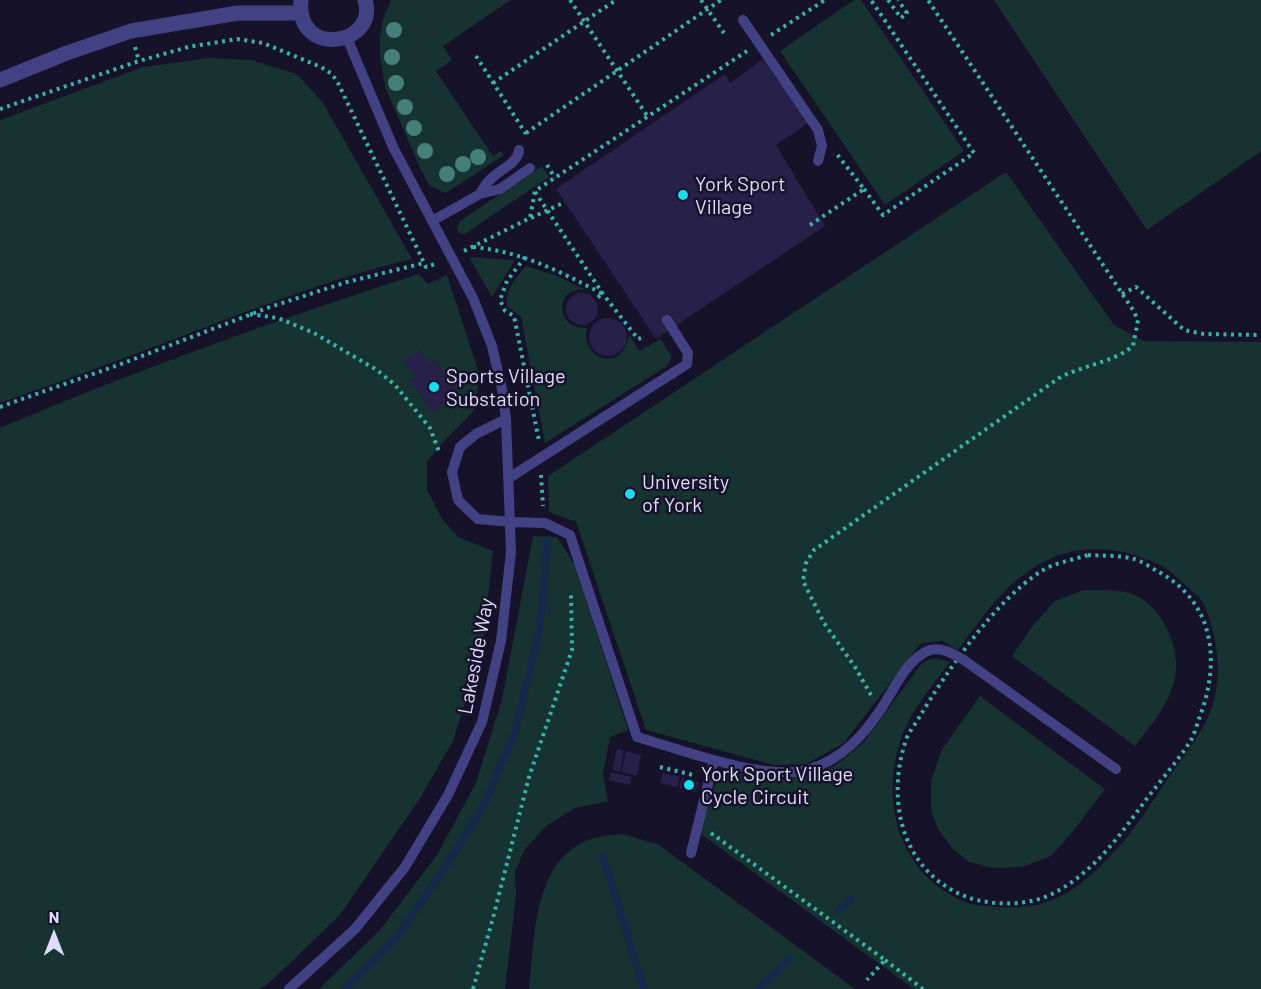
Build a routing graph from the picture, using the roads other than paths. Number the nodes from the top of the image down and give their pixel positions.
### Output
1 (365, 0) edge
2 (300, 6) edge
3 (743, 20) dead end
4 (347, 38) junction
5 (0, 80) edge
6 (519, 150) dead end
7 (818, 161) dead end
8 (530, 168) dead end
9 (480, 194) junction
10 (432, 221) junction
11 (668, 320) dead end
12 (506, 420) junction
13 (509, 478) junction
14 (511, 522) junction
15 (714, 760) junction
16 (1116, 770) dead end
17 (691, 853) dead end
18 (289, 989) edge

1 - 4 street
2 - 4 street
2 - 5 street
3 - 7 lane
4 - 10 lane, Lakeside Way
6 - 9 lane
8 - 9 lane
9 - 10 lane
10 - 12 lane, Lakeside Way
11 - 13 lane
12 - 13 lane, Lakeside Way
12 - 14 lane
13 - 14 lane, Lakeside Way
14 - 15 lane
14 - 18 lane, Lakeside Way
15 - 16 lane
15 - 17 lane

